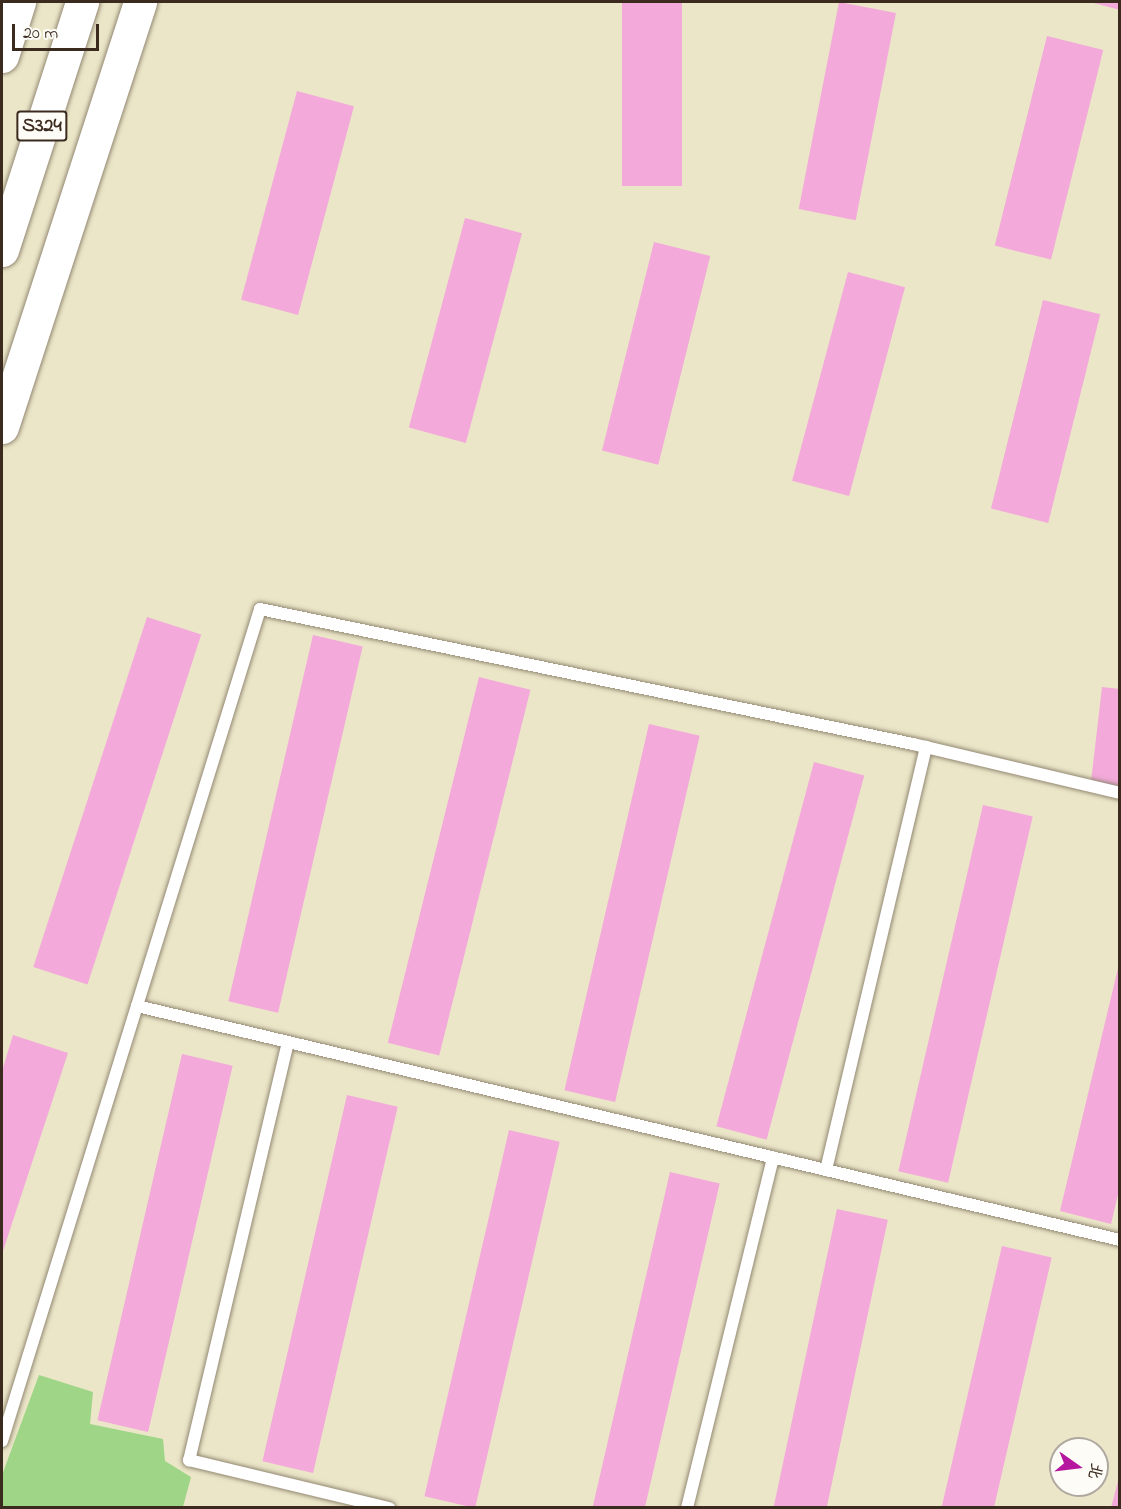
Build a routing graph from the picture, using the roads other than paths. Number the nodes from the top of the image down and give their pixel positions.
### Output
1 (19, 2) edge
2 (82, 2) edge
3 (140, 2) edge
4 (2, 56) edge
5 (2, 250) edge
6 (2, 427) edge
7 (926, 747) junction
8 (1119, 793) edge
9 (137, 1006) junction
10 (288, 1042) junction
11 (773, 1157) junction
12 (826, 1170) junction
13 (1119, 1240) edge
14 (2, 1441) edge
15 (389, 1508) edge
16 (687, 1508) edge

1 - 4 main road
2 - 5 main road, S324
3 - 6 main road
7 - 8 lane
7 - 9 lane
7 - 12 lane
9 - 10 lane
9 - 14 lane
10 - 11 lane
10 - 15 lane
11 - 12 lane
11 - 16 lane
12 - 13 lane

